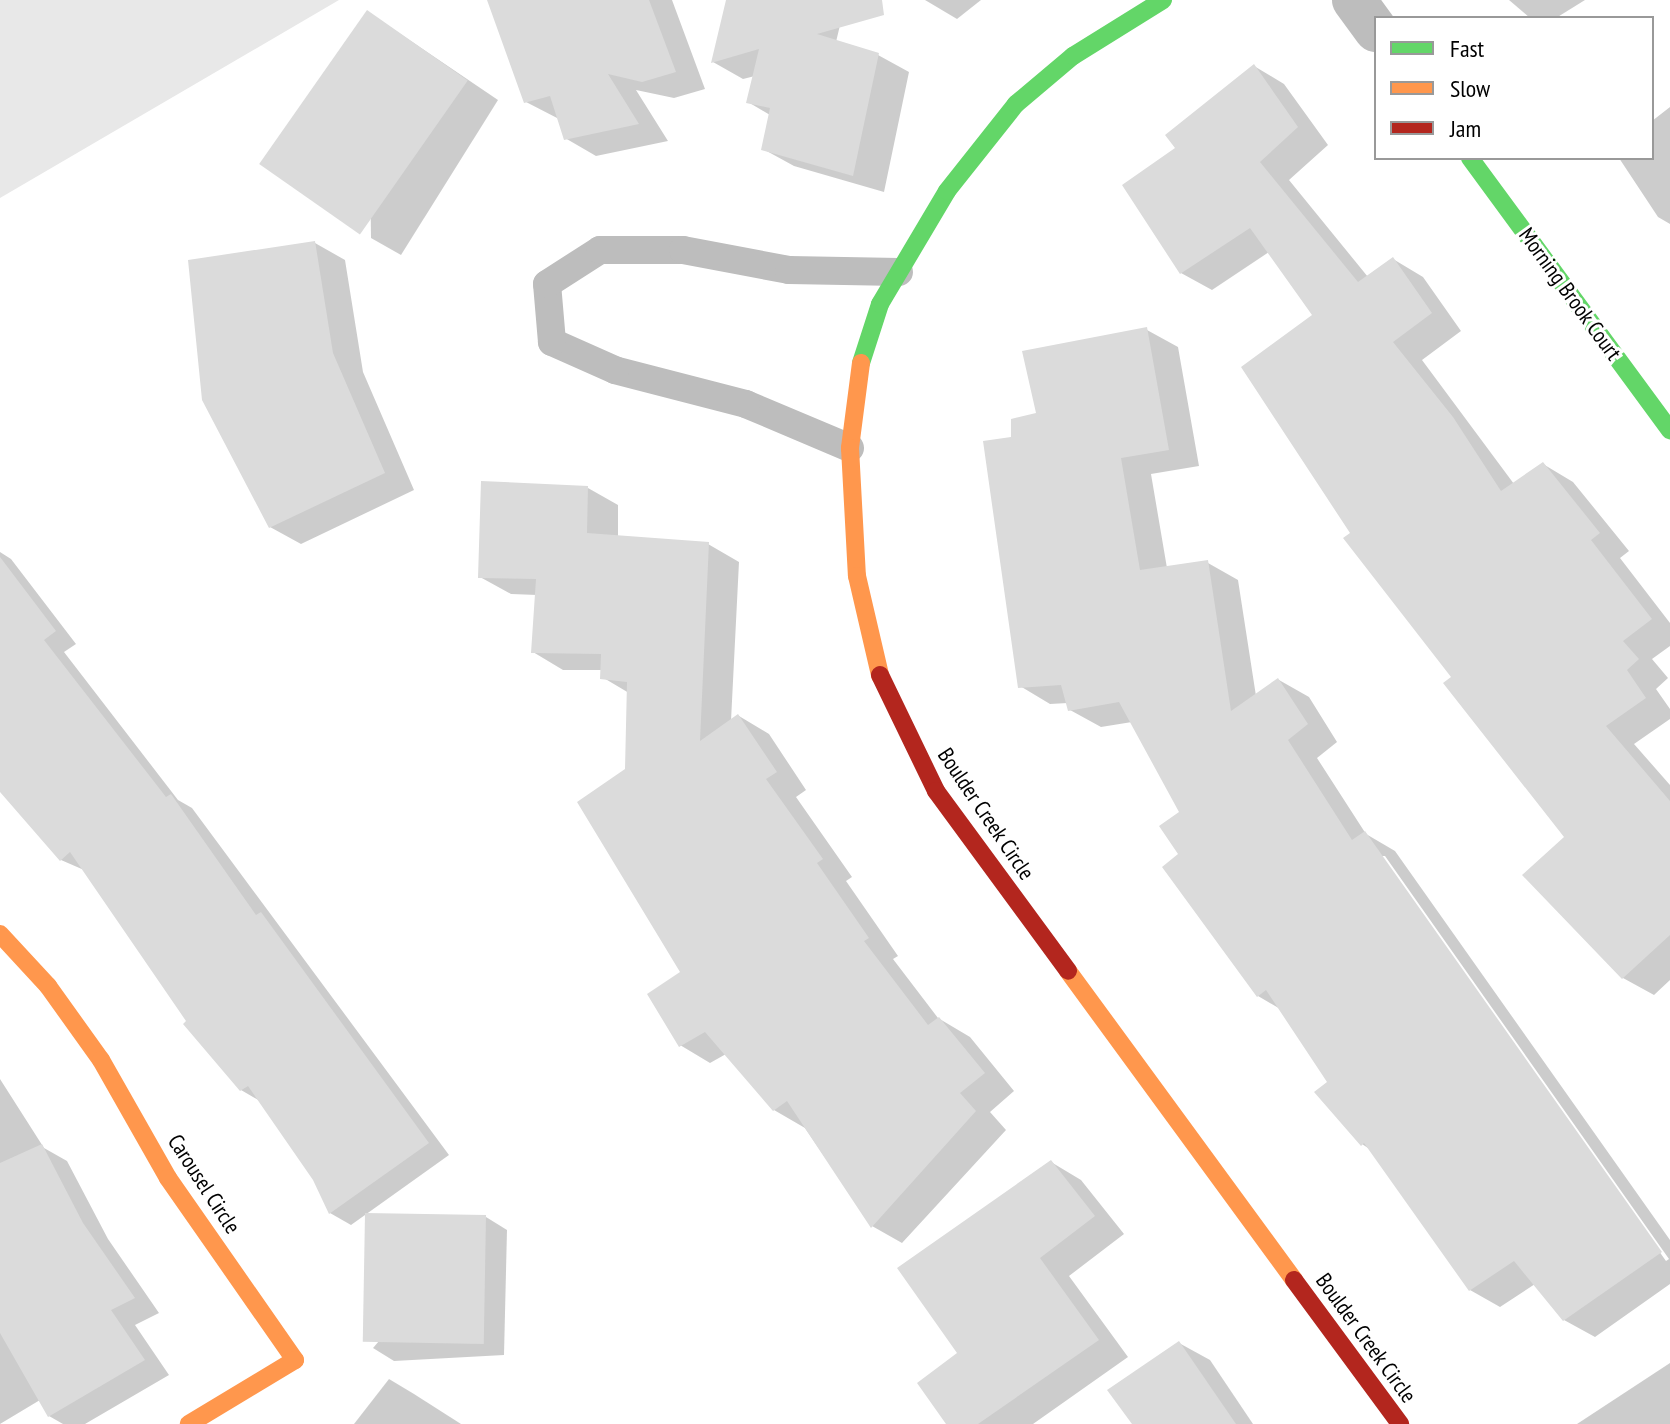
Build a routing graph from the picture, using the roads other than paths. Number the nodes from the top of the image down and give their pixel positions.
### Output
1 (1163, 0) edge
2 (1354, 0) edge
3 (1374, 27) edge
4 (1471, 160) edge
5 (899, 272) junction
6 (1670, 430) edge
7 (850, 448) junction
8 (0, 934) edge
9 (189, 1424) edge
10 (1400, 1424) edge

1 - 5 street, Boulder Creek Circle
2 - 3 street
4 - 6 street, Morning Brook Court
5 - 7 street, Boulder Creek Circle
5 - 7 lane
7 - 10 street, Boulder Creek Circle
8 - 9 street, Carousel Circle

